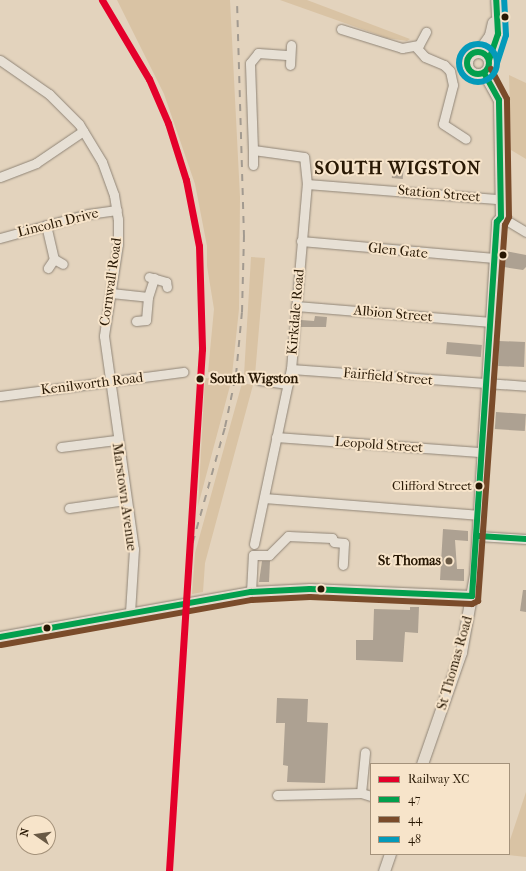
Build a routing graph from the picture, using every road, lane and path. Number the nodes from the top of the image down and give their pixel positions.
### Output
1 (496, 4) edge
2 (341, 29) dead end
3 (426, 32) dead end
4 (291, 45) dead end
5 (416, 47) junction
6 (479, 51) junction
7 (290, 55) junction
8 (0, 60) edge
9 (489, 60) junction
10 (290, 66) dead end
11 (484, 73) junction
12 (84, 131) junction
13 (466, 139) dead end
14 (253, 150) junction
15 (253, 165) dead end
16 (0, 177) edge
17 (307, 184) junction
18 (499, 199) junction
19 (117, 210) junction
20 (501, 217) junction
21 (46, 226) junction
22 (526, 232) edge
23 (0, 238) edge
24 (301, 241) junction
25 (494, 258) junction
26 (54, 259) junction
27 (63, 264) dead end
28 (48, 268) dead end
29 (167, 288) dead end
30 (111, 293) junction
31 (148, 298) junction
32 (296, 306) junction
33 (136, 321) dead end
34 (491, 322) junction
35 (291, 369) junction
36 (183, 372) dead end
37 (259, 380) dead end
38 (108, 382) junction
39 (288, 384) junction
40 (486, 384) junction
41 (526, 386) edge
42 (0, 396) edge
43 (276, 437) junction
44 (116, 440) junction
45 (61, 447) dead end
46 (482, 452) junction
47 (264, 498) junction
48 (125, 500) junction
49 (69, 508) dead end
50 (480, 515) junction
51 (478, 536) junction
52 (526, 539) edge
53 (254, 544) dead end
54 (343, 565) dead end
55 (475, 574) junction
56 (251, 592) junction
57 (452, 594) junction
58 (472, 596) junction
59 (130, 612) junction
60 (0, 637) edge
61 (365, 752) dead end
62 (422, 763) edge
63 (361, 793) junction
64 (277, 795) dead end
65 (370, 796) edge
66 (390, 855) edge
67 (384, 871) edge

1 - 6 main road
1 - 9 main road
2 - 5 street
3 - 5 street
4 - 7 street
5 - 13 street
6 - 9 main road
6 - 11 main road
7 - 10 street
7 - 14 street
8 - 12 street, Cornwall Road
9 - 11 main road
11 - 18 main road
12 - 16 street
12 - 19 street, Cornwall Road
14 - 15 street
14 - 17 street, Kirkdale Road
17 - 18 street, Station Street
17 - 24 street, Kirkdale Road
18 - 20 main road
19 - 21 street, Lincoln Drive
19 - 30 street, Cornwall Road
20 - 22 street
20 - 25 main road, St Thomas Road
21 - 23 street, Lincoln Drive
21 - 26 street
24 - 25 street, Glen Gate
24 - 32 street, Kirkdale Road
25 - 34 main road, St Thomas Road
26 - 27 street
26 - 28 street
29 - 31 street
30 - 31 street
30 - 38 street, Cornwall Road
31 - 33 street
32 - 34 street, Albion Street
32 - 35 street, Kirkdale Road
34 - 40 main road, St Thomas Road
35 - 39 street, Kirkdale Road
35 - 40 street, Fairfield Street
36 - 38 street, Kenilworth Road
37 - 39 street
38 - 42 street, Kenilworth Road
38 - 44 street, Marstown Avenue
39 - 43 street, Kirkdale Road
40 - 41 street, Fairfield Street
40 - 46 main road, St Thomas Road
43 - 46 street, Leopold Street
43 - 47 street, Kirkdale Road
44 - 45 street
44 - 48 street, Marstown Avenue
46 - 50 main road, St Thomas Road
47 - 50 street
47 - 53 street, Kirkdale Road
48 - 49 street
48 - 59 street, Marstown Avenue
50 - 51 main road, St Thomas Road
51 - 52 street
51 - 55 main road, St Thomas Road
54 - 56 street
55 - 57 main road
55 - 58 main road, St Thomas Road
56 - 57 main road
56 - 59 main road
57 - 58 main road
58 - 62 main road, St Thomas Road
59 - 60 main road
61 - 63 street
63 - 64 street
63 - 65 street
66 - 67 main road

